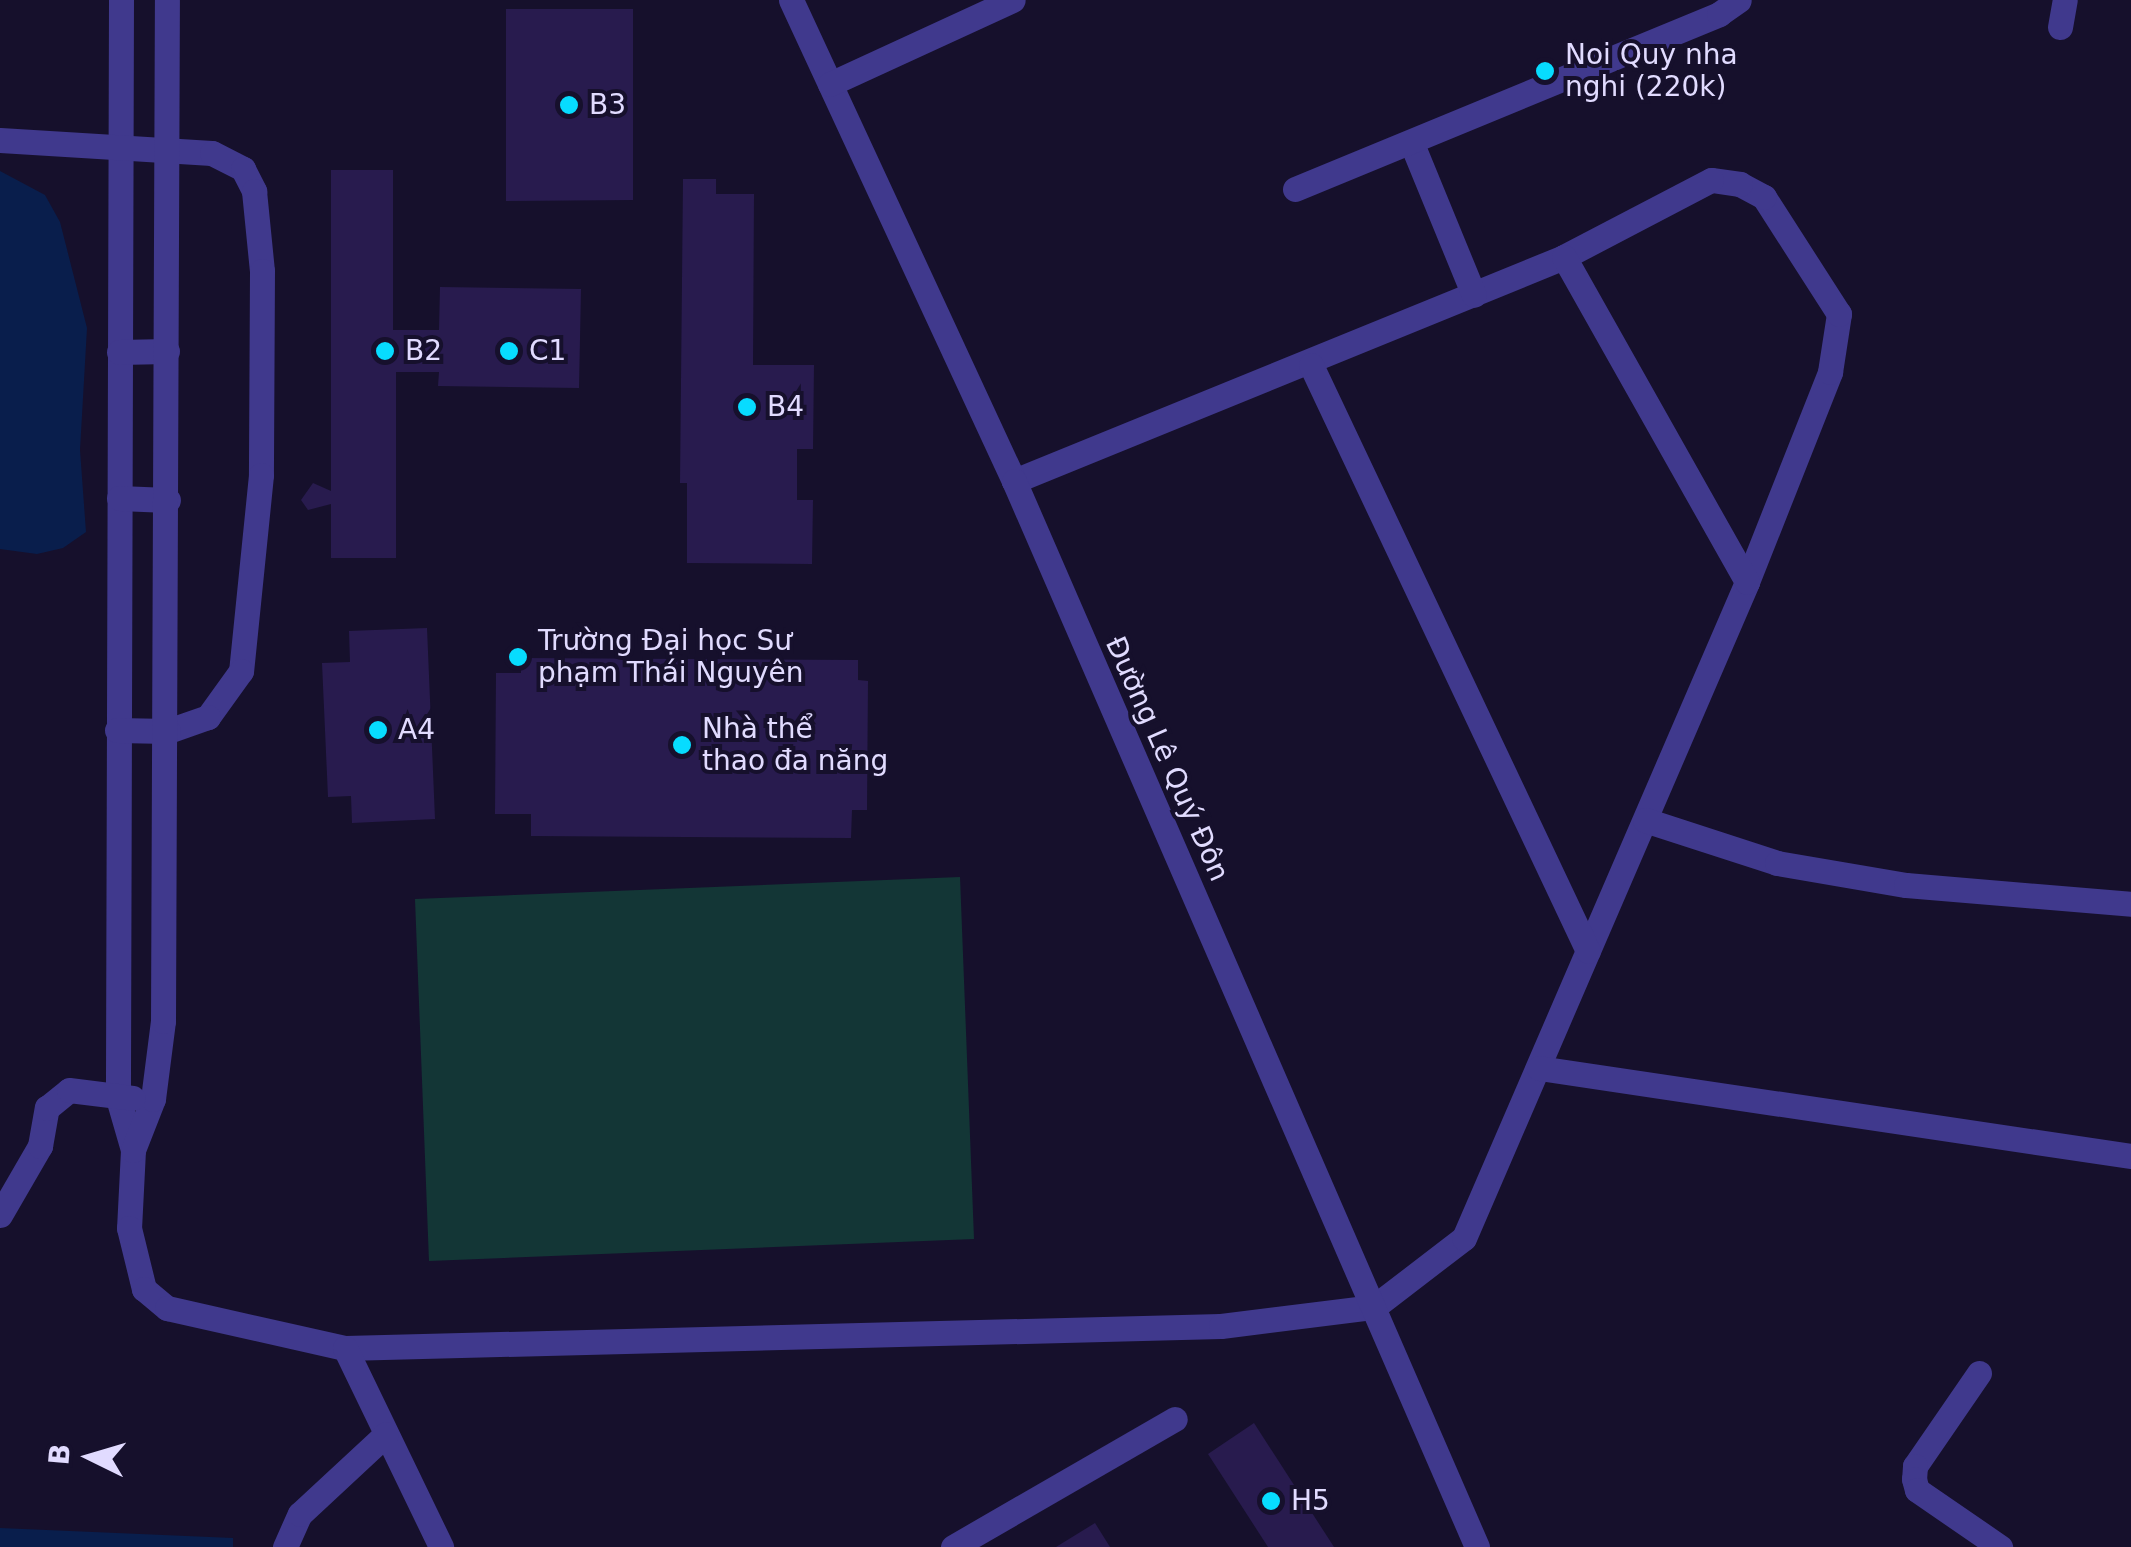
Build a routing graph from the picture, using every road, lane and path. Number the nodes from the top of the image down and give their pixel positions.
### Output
1 (121, 0) edge
2 (168, 0) edge
3 (791, 0) edge
4 (1013, 0) edge
5 (1739, 0) edge
6 (2065, 0) edge
7 (2060, 27) dead end
8 (830, 84) junction
9 (0, 140) edge
10 (1412, 144) junction
11 (118, 151) junction
12 (169, 151) junction
13 (1295, 188) dead end
14 (1564, 257) junction
15 (1474, 295) junction
16 (167, 351) junction
17 (120, 352) junction
18 (1310, 365) junction
19 (1014, 481) junction
20 (118, 498) junction
21 (168, 500) junction
22 (1747, 582) junction
23 (117, 730) junction
24 (168, 731) junction
25 (1645, 820) junction
26 (2131, 904) edge
27 (1588, 951) junction
28 (1539, 1068) junction
29 (118, 1098) junction
30 (153, 1099) junction
31 (133, 1150) junction
32 (2131, 1156) edge
33 (0, 1214) edge
34 (1374, 1307) junction
35 (345, 1348) junction
36 (1978, 1373) dead end
37 (1175, 1419) dead end
38 (386, 1434) junction
39 (285, 1547) edge
40 (441, 1547) edge
41 (952, 1547) edge
42 (1477, 1547) edge
43 (2000, 1547) edge

1 - 11 street
2 - 12 street
3 - 8 street, Đường Lê Quý Đôn
4 - 8 street
5 - 10 street
6 - 7 street
8 - 19 street, Đường Lê Quý Đôn
9 - 11 street
10 - 13 street
10 - 15 street
11 - 12 street
11 - 17 street
12 - 16 street
12 - 24 street
14 - 15 street
14 - 22 street
14 - 22 street
15 - 18 street
16 - 17 street
16 - 21 street
17 - 20 street
18 - 19 street
18 - 27 street
19 - 34 street, Đường Lê Quý Đôn
20 - 21 street
20 - 23 street
21 - 24 street
22 - 25 street
23 - 24 street
23 - 29 street
24 - 30 street
25 - 26 street
25 - 27 street
27 - 28 street
28 - 32 street
28 - 34 street
29 - 30 street
29 - 31 street
29 - 33 street
30 - 31 street
31 - 35 street
34 - 35 street
34 - 42 street, Đường Lê Quý Đôn
35 - 38 street
36 - 43 street
37 - 41 street
38 - 39 street
38 - 40 street

